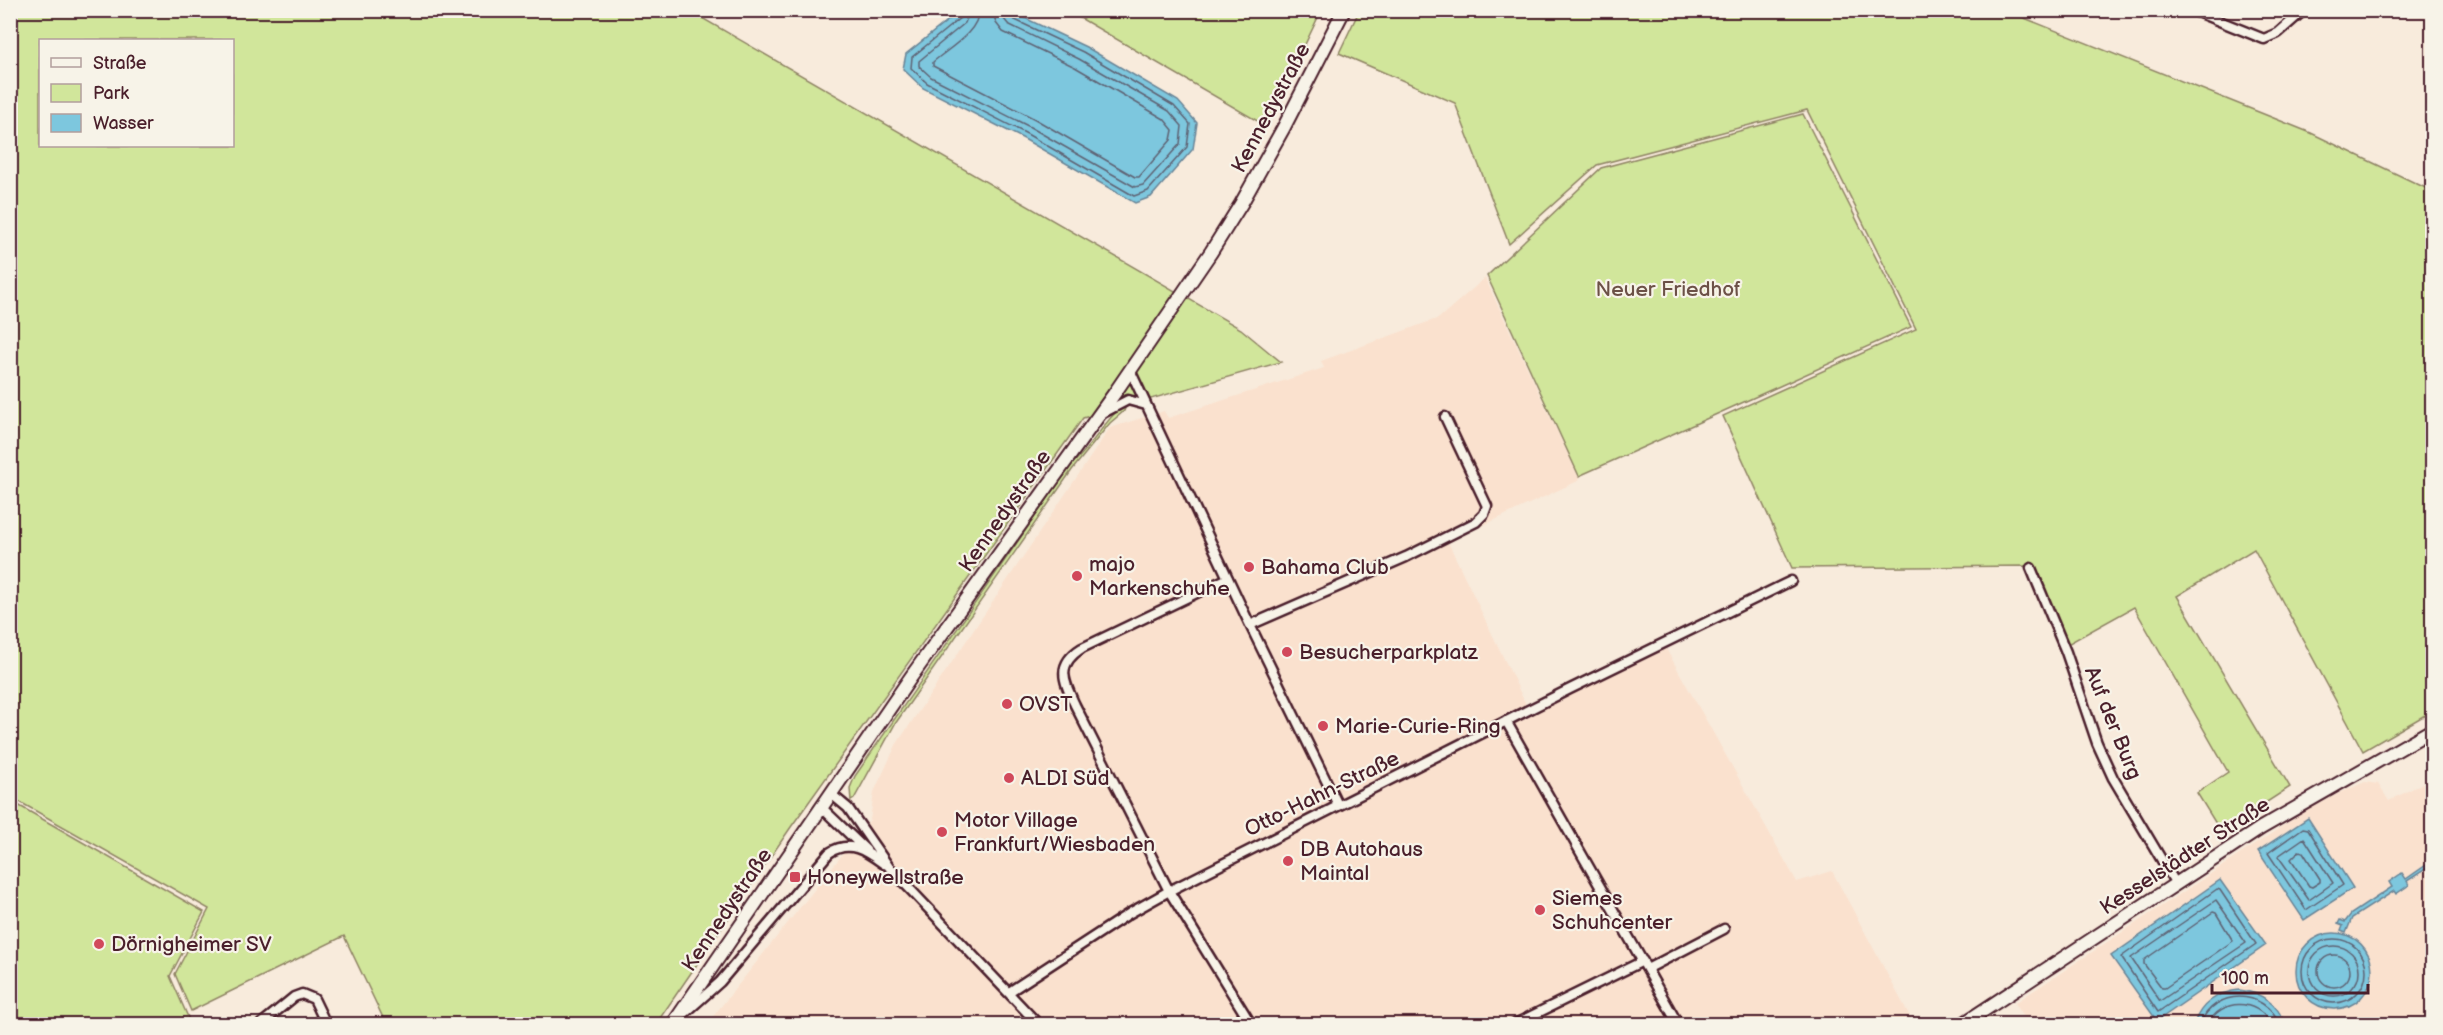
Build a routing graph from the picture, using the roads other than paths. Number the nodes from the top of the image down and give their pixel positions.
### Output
1 (1344, 10) edge
2 (2192, 10) edge
3 (2304, 10) edge
4 (1130, 370) junction
5 (1146, 405) junction
6 (1097, 417) junction
7 (1445, 417) dead end
8 (2031, 568) dead end
9 (1228, 578) junction
10 (1791, 581) dead end
11 (1250, 625) junction
12 (1506, 721) junction
13 (2433, 730) edge
14 (830, 794) junction
15 (1338, 805) junction
16 (821, 807) junction
17 (870, 854) junction
18 (889, 867) junction
19 (2176, 884) junction
20 (1169, 891) junction
21 (1724, 929) dead end
22 (1645, 965) junction
23 (1009, 993) junction
24 (674, 1023) edge
25 (261, 1024) edge
26 (327, 1024) edge
27 (1038, 1024) edge
28 (1251, 1024) edge
29 (1515, 1024) edge
30 (1678, 1024) edge
31 (1963, 1024) edge

1 - 4 main road, Kennedystraße
2 - 3 street
4 - 5 street
4 - 6 main road, Kennedystraße
5 - 6 street
5 - 9 street
6 - 14 main road, Kennedystraße
7 - 11 street
8 - 19 street, Auf der Burg
9 - 11 street
9 - 20 street
10 - 12 street, Otto-Hahn-Straße
11 - 15 street
12 - 15 street, Otto-Hahn-Straße
12 - 22 street
13 - 19 main road, Kesselstädter Straße
14 - 16 main road, Kennedystraße
14 - 18 street
15 - 20 street, Otto-Hahn-Straße
16 - 17 street
16 - 24 main road, Kennedystraße
17 - 18 street, Kennedystraße
17 - 24 street, Kennedystraße
18 - 23 street
19 - 31 main road, Kesselstädter Straße
20 - 23 street, Otto-Hahn-Straße
20 - 28 street
21 - 22 street
22 - 29 street
22 - 30 street
23 - 27 street
25 - 26 street

